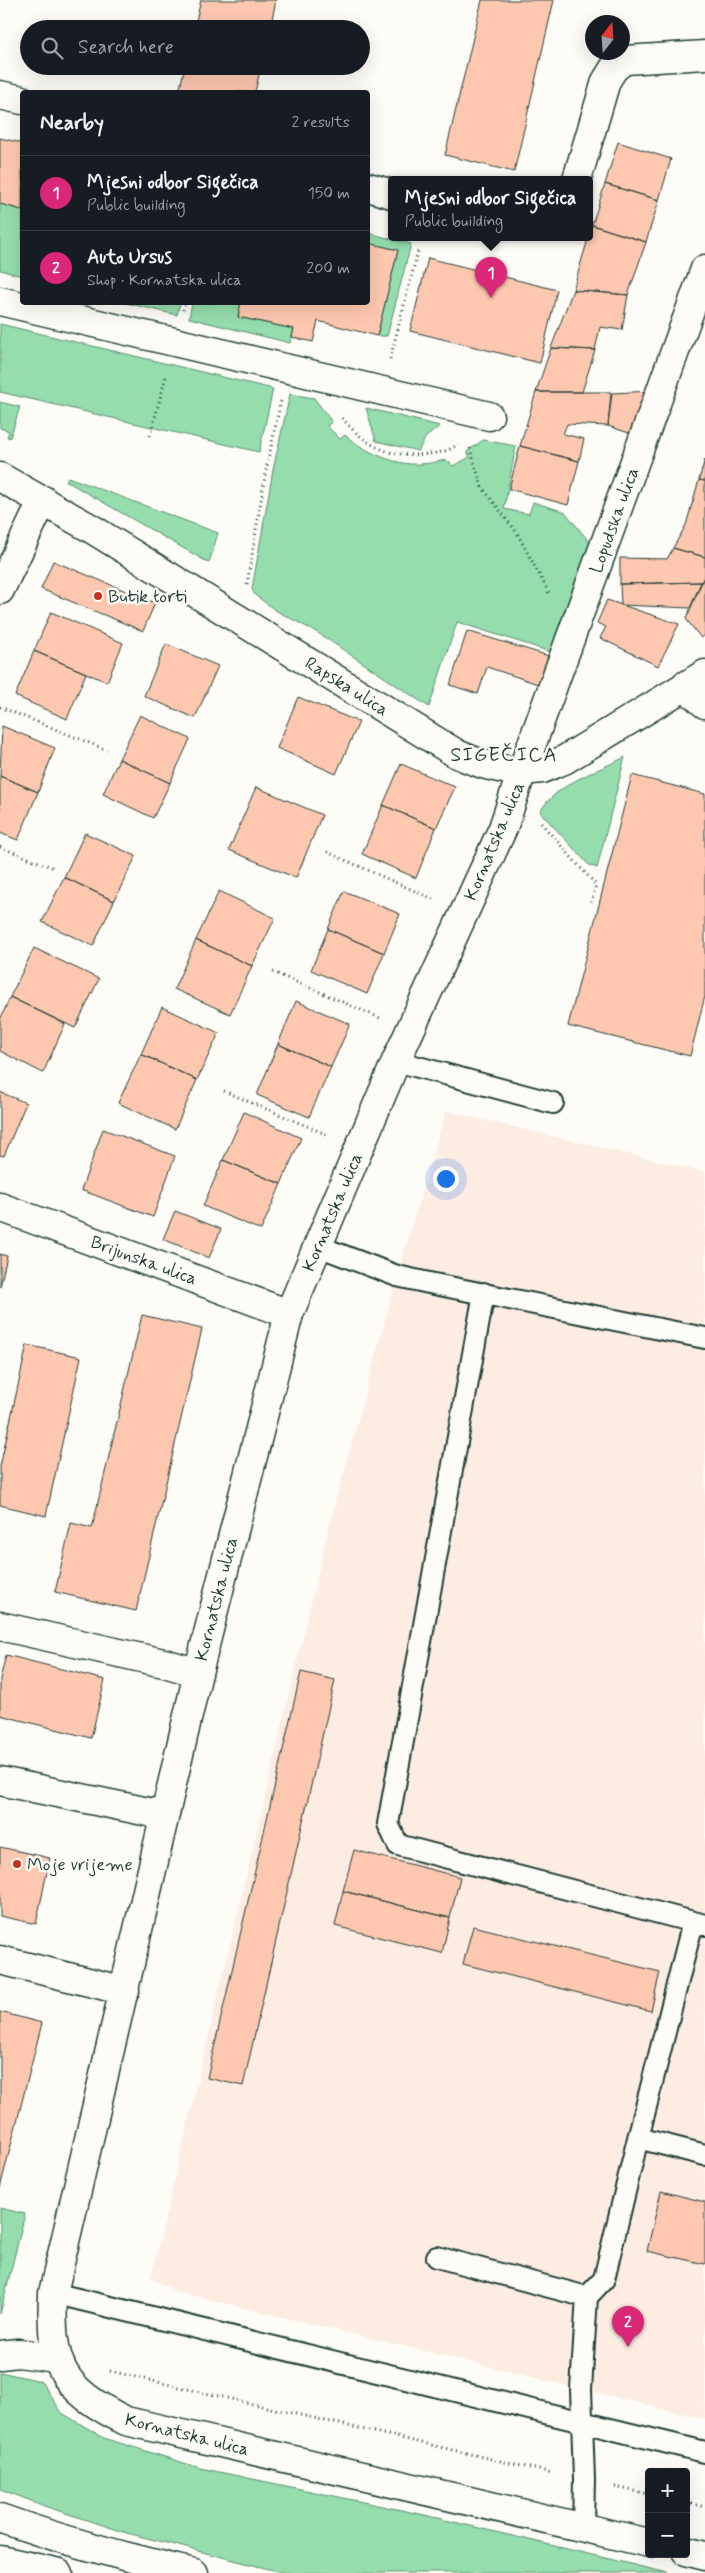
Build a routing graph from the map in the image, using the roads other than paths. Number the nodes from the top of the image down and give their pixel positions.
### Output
1 (705, 55) edge
2 (0, 95) edge
3 (20, 100) edge
4 (578, 176) edge
5 (370, 188) edge
6 (388, 193) edge
7 (705, 269) edge
8 (0, 301) edge
9 (475, 421) road end
10 (0, 476) edge
11 (43, 500) junction
12 (0, 590) edge
13 (694, 680) edge
14 (705, 704) edge
15 (522, 771) junction
16 (396, 1061) junction
17 (553, 1103) dead end
18 (0, 1206) edge
19 (318, 1246) junction
20 (484, 1293) junction
21 (289, 1314) junction
22 (705, 1338) edge
23 (0, 1626) edge
24 (198, 1673) junction
25 (0, 1781) edge
26 (164, 1815) junction
27 (699, 1924) edge
28 (0, 1960) edge
29 (125, 1991) junction
30 (638, 2138) junction
31 (705, 2154) edge
32 (437, 2257) dead end
33 (53, 2293) junction
34 (587, 2296) junction
35 (0, 2355) edge
36 (56, 2358) junction
37 (582, 2424) junction
38 (705, 2452) edge
39 (0, 2518) edge
40 (583, 2527) junction
41 (645, 2541) edge
42 (690, 2552) edge
43 (705, 2556) edge
44 (0, 2560) edge
45 (59, 2573) edge
46 (194, 2573) edge

1 - 4 street
2 - 3 street
5 - 6 street
7 - 15 street, Lopudska ulica
8 - 9 street
10 - 11 street, Rapska ulica
11 - 12 street
11 - 15 street, Rapska ulica
13 - 14 street
13 - 15 street, Rapska ulica
15 - 16 street, Kornatska ulica
16 - 17 lane
16 - 19 street, Kornatska ulica
18 - 21 street, Brijunska ulica
19 - 20 lane
19 - 21 street, Kornatska ulica
20 - 22 lane
20 - 27 lane
21 - 24 street, Kornatska ulica
23 - 24 street, Kornatska ulica
24 - 26 street, Kornatska ulica
25 - 26 street
26 - 29 street, Kornatska ulica
27 - 30 lane
28 - 29 street
29 - 33 street, Kornatska ulica
30 - 31 lane
30 - 34 lane
32 - 34 lane
33 - 36 street, Kornatska ulica
33 - 37 lane
34 - 37 lane
35 - 36 street
36 - 40 street, Kornatska ulica
37 - 38 lane
37 - 40 lane
39 - 46 street
40 - 41 street, Kornatska ulica
42 - 43 street
44 - 45 street

